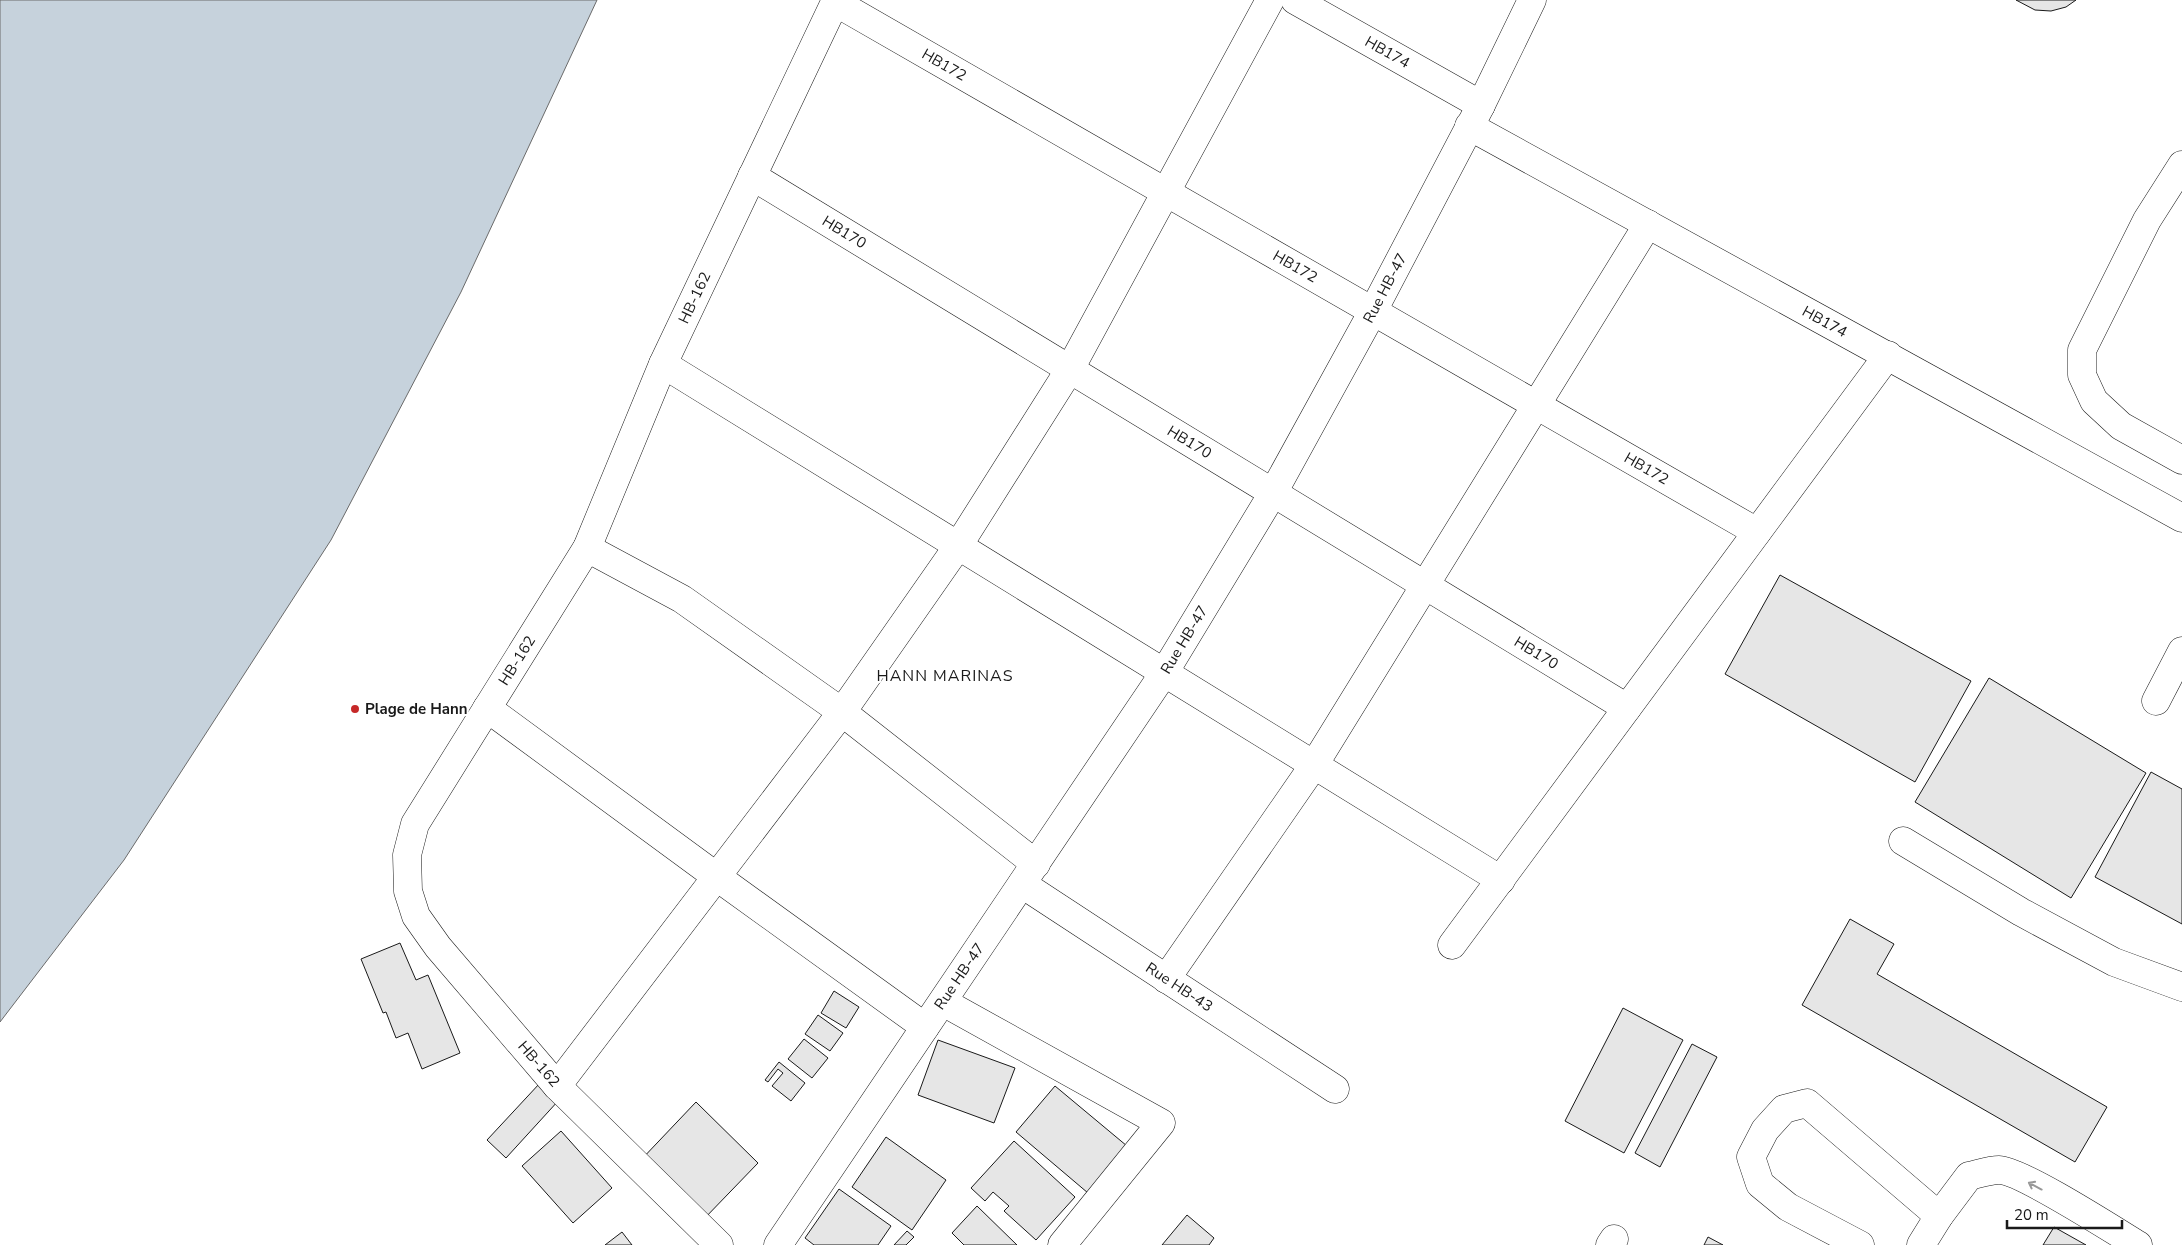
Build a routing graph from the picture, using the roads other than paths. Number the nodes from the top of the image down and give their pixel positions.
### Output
1 (1270, 0) edge
2 (1295, 0) edge
3 (1532, 0) edge
4 (835, 1) edge
5 (1475, 115) junction
6 (2182, 165) edge
7 (752, 176) junction
8 (1166, 192) junction
9 (1648, 224) junction
10 (1373, 312) junction
11 (1888, 356) junction
12 (663, 364) junction
13 (1070, 369) junction
14 (1536, 405) junction
15 (2182, 460) edge
16 (1273, 493) junction
17 (2182, 518) edge
18 (1758, 532) junction
19 (958, 546) junction
20 (587, 548) junction
21 (1425, 585) junction
22 (2182, 651) edge
23 (1164, 672) junction
24 (2156, 701) dead end
25 (487, 708) junction
26 (1627, 708) junction
27 (842, 712) junction
28 (1314, 765) junction
29 (1903, 841) dead end
30 (1029, 874) junction
31 (717, 877) junction
32 (1500, 880) junction
33 (1452, 945) dead end
34 (1166, 979) junction
35 (2182, 987) edge
36 (943, 1002) junction
37 (925, 1027) junction
38 (557, 1086) junction
39 (1335, 1089) dead end
40 (1939, 1216) junction
41 (719, 1245) edge
42 (778, 1245) edge
43 (1062, 1245) edge
44 (1860, 1245) edge
45 (1921, 1245) edge
46 (2138, 1245) edge

1 - 8 street
2 - 5 street, HB174
3 - 5 street, Rue HB-47
4 - 7 street, HB-162
4 - 8 street, HB172
5 - 9 street, HB174
5 - 10 street, Rue HB-47
6 - 15 street
7 - 12 street, HB-162
7 - 13 street, HB170
8 - 10 street, HB172
8 - 13 street
9 - 11 street, HB174
9 - 14 street
10 - 14 street, HB172
10 - 16 street, Rue HB-47
11 - 17 street, HB174
11 - 18 street
12 - 19 street
12 - 20 street, HB-162
13 - 16 street, HB170
13 - 19 street
14 - 18 street, HB172
14 - 21 street
16 - 21 street, HB170
16 - 23 street, Rue HB-47
18 - 26 street
19 - 23 street
19 - 27 street
20 - 25 street, HB-162
20 - 27 street, Rue HB-43
21 - 26 street, HB170
21 - 28 street
22 - 24 street
23 - 28 street
23 - 30 street, Rue HB-47
25 - 31 street
25 - 38 street, HB-162
26 - 32 street
27 - 30 street, Rue HB-43
27 - 31 street
28 - 32 street
28 - 34 street
29 - 35 street
30 - 34 street, Rue HB-43
30 - 36 street, Rue HB-47
31 - 37 street
31 - 38 street
32 - 33 street
34 - 39 street, Rue HB-43
36 - 37 street, Rue HB-47
36 - 43 street
37 - 42 street, Rue HB-47
38 - 41 street, HB-162
40 - 44 street
40 - 45 street
46 -> 40 street

